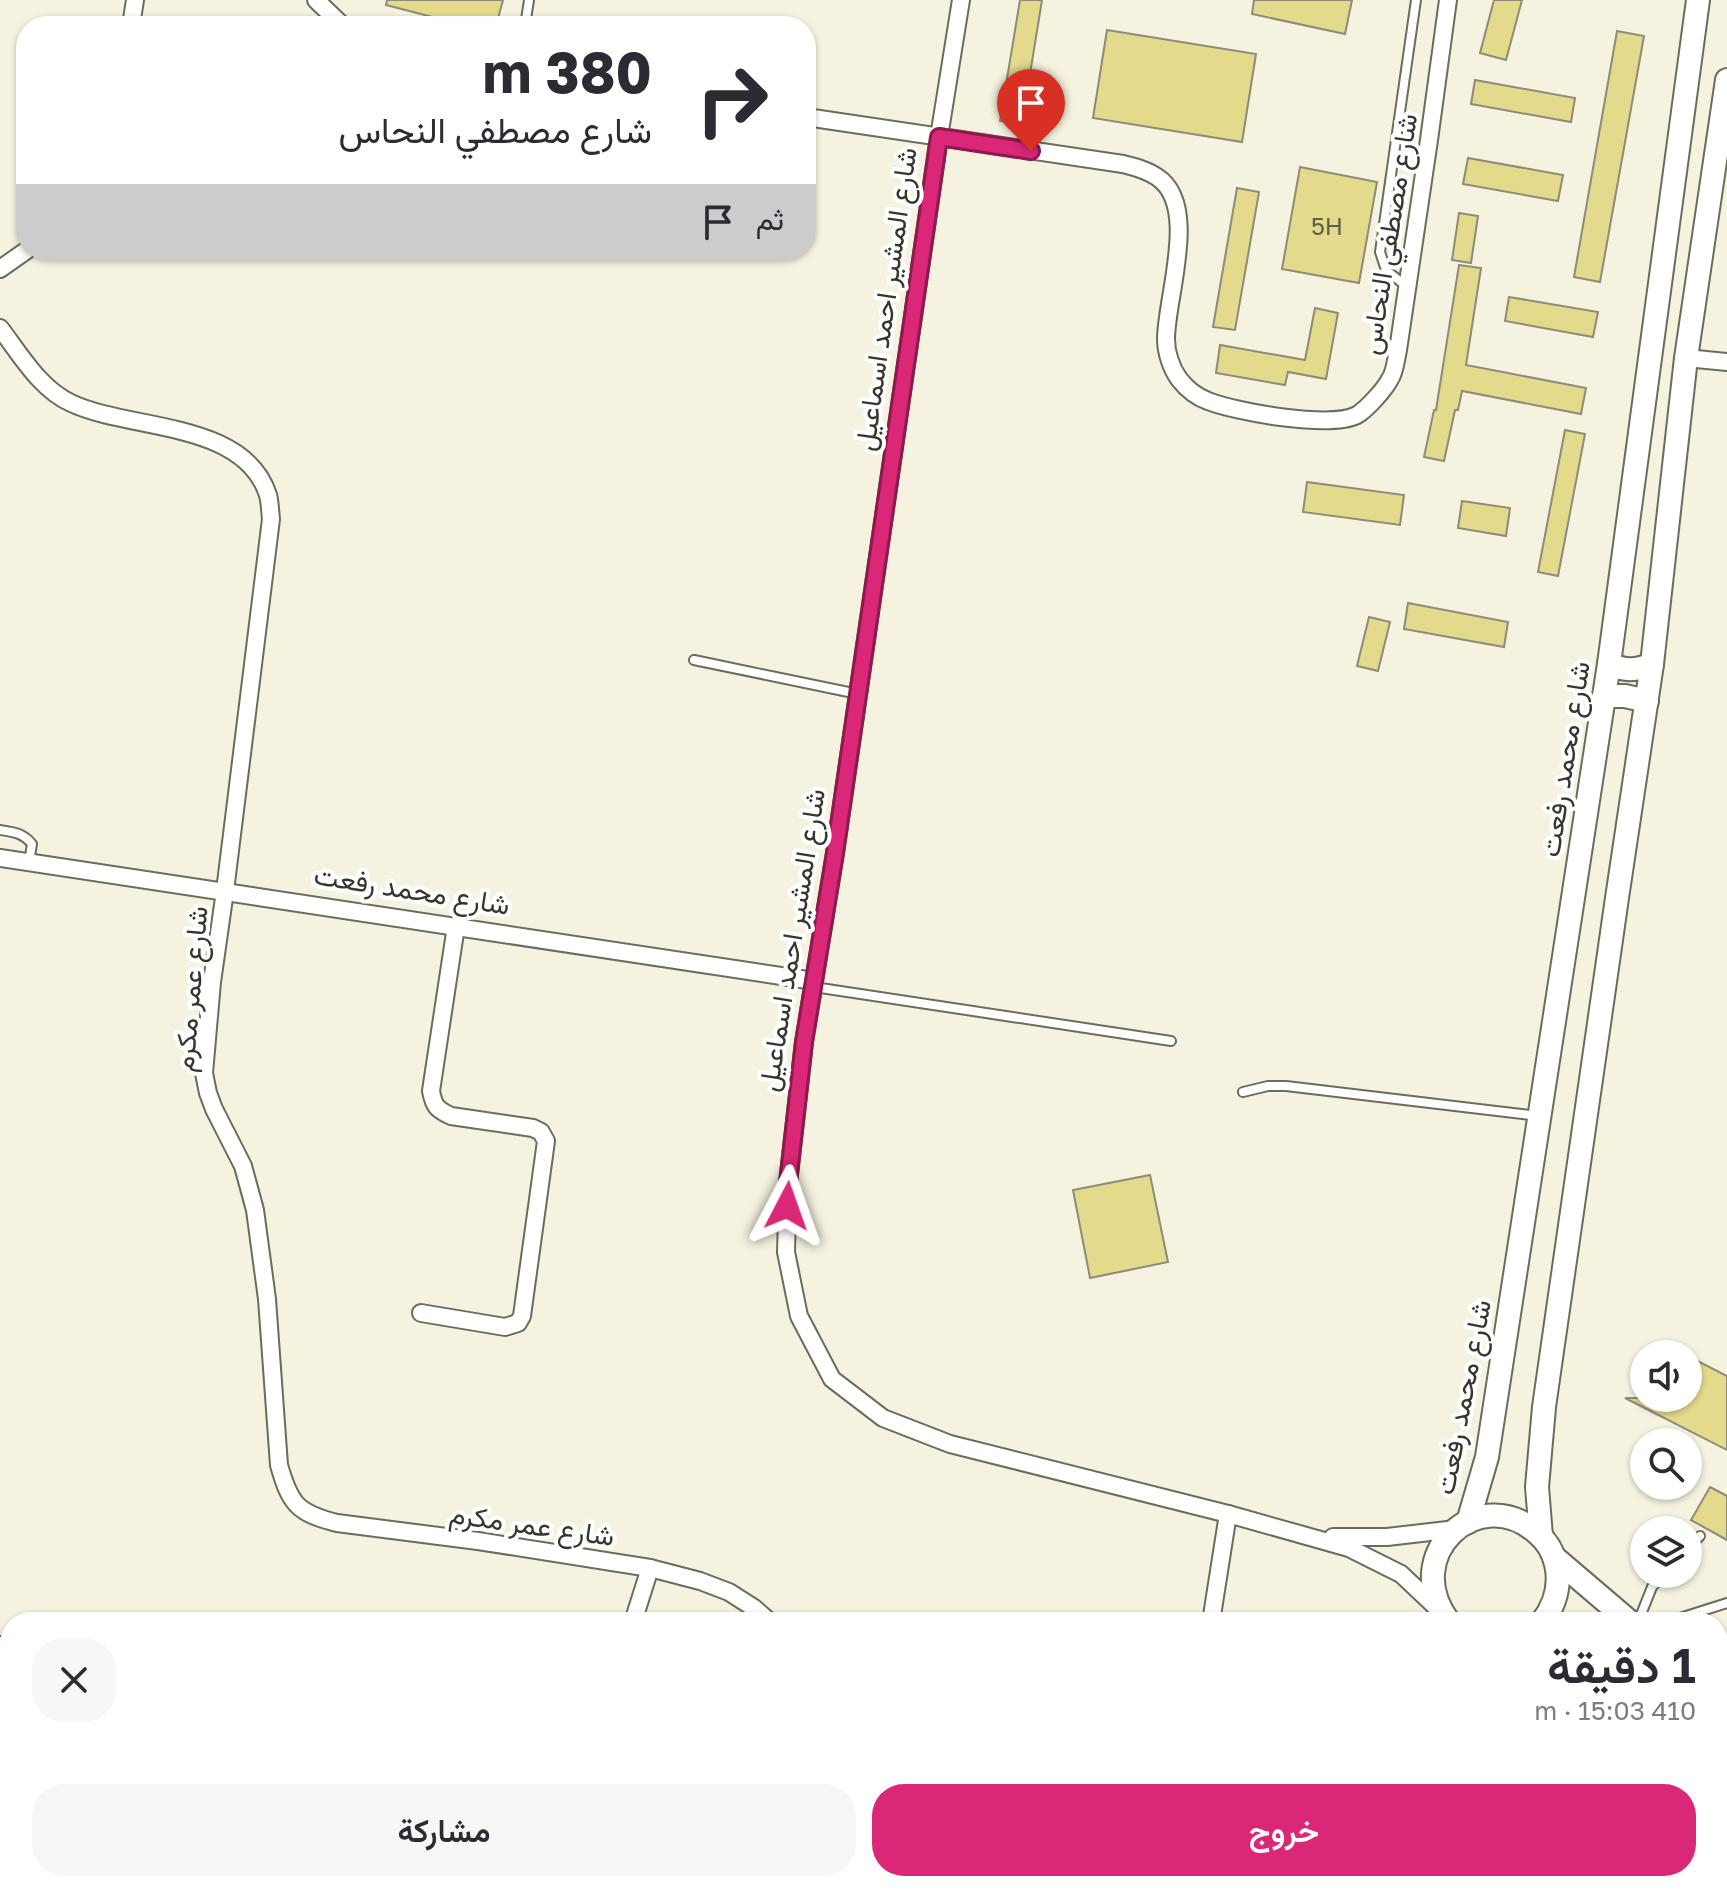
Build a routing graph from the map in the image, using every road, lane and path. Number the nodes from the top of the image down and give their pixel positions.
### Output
1 (316, 0) edge
2 (961, 0) edge
3 (1416, 0) edge
4 (1448, 0) edge
5 (1698, 0) edge
6 (333, 16) edge
7 (1727, 80) edge
8 (816, 119) edge
9 (939, 137) junction
10 (1407, 287) junction
11 (0, 328) edge
12 (1686, 358) junction
13 (1727, 362) edge
14 (694, 660) dead end
15 (1609, 664) junction
16 (1652, 664) junction
17 (858, 694) junction
18 (1604, 696) junction
19 (1647, 701) junction
20 (0, 830) edge
21 (0, 858) edge
22 (29, 862) junction
23 (225, 891) junction
24 (456, 926) junction
25 (814, 984) junction
26 (1171, 1041) dead end
27 (1243, 1092) dead end
28 (1540, 1116) junction
29 (421, 1313) dead end
30 (1228, 1514) junction
31 (1462, 1526) junction
32 (1312, 1536) junction
33 (1541, 1536) junction
34 (1555, 1558) junction
35 (650, 1568) junction
36 (1652, 1588) edge
37 (1727, 1603) edge
38 (636, 1612) edge
39 (759, 1612) edge
40 (1213, 1612) edge
41 (1440, 1612) edge
42 (1443, 1612) edge
43 (1549, 1612) edge
44 (1618, 1612) edge
45 (1642, 1612) edge
46 (1699, 1612) edge

1 - 6 street
2 - 9 street, شارع المشير احمد اسماعيل
3 - 10 lane
4 - 10 street, شارع مصطفي النحاس
5 - 15 street, شارع محمد رفعت
7 - 12 street
8 - 9 street, شارع مصطفي النحاس
9 - 10 street, شارع مصطفي النحاس
9 - 17 street, شارع المشير احمد اسماعيل
11 - 23 street, شارع عمر مكرم
12 - 13 street
12 - 16 street
14 - 17 lane
15 - 16 street
15 - 18 street, شارع محمد رفعت
16 - 19 street
17 - 25 street, شارع المشير احمد اسماعيل
18 - 19 street
18 - 28 street, شارع محمد رفعت
19 - 33 street
20 - 22 lane
21 - 22 street, شارع محمد رفعت
22 - 23 street, شارع محمد رفعت
23 - 24 street, شارع محمد رفعت
23 - 35 street, شارع عمر مكرم
24 - 25 street, شارع محمد رفعت
24 - 29 street
25 - 26 lane
25 - 30 street, شارع المشير احمد اسماعيل
27 - 28 lane
28 - 31 street, شارع محمد رفعت
30 - 32 street, شارع المشير احمد اسماعيل
30 - 40 street
31 - 32 street, شارع المشير احمد اسماعيل
31 - 33 street
31 - 42 street, شارع محمد رفعت
32 - 41 street, شارع المشير احمد اسماعيل
33 - 34 street
34 - 43 street
34 - 44 street
35 - 38 street
35 - 39 street, شارع عمر مكرم
36 - 45 lane
37 - 46 lane

